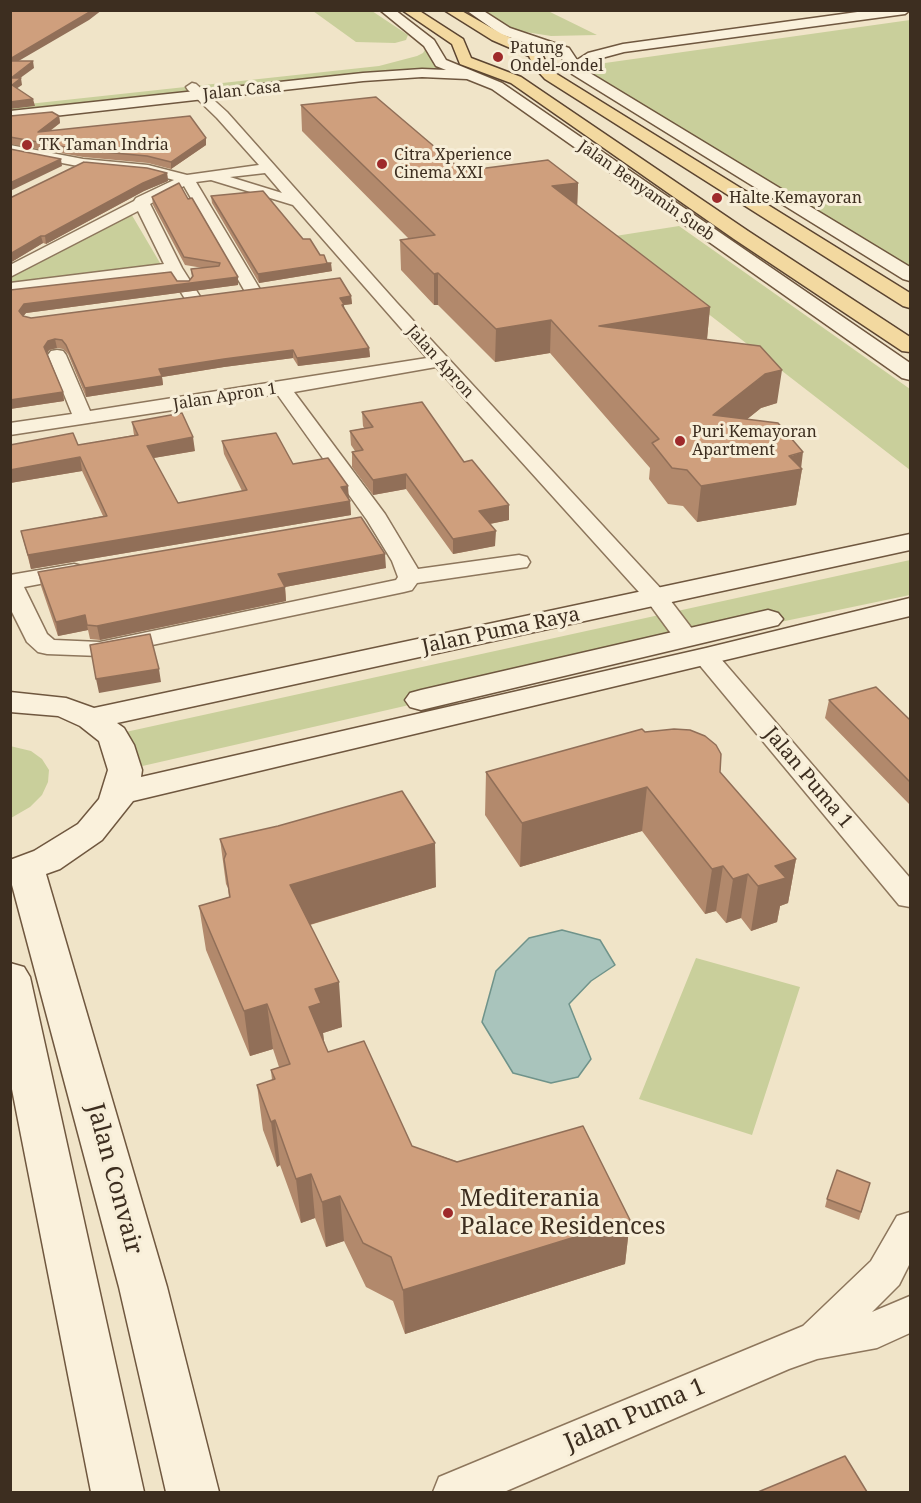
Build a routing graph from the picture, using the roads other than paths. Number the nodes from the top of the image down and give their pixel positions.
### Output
1 (386, 10) edge
2 (472, 10) edge
3 (835, 10) edge
4 (905, 10) edge
5 (456, 12) edge
6 (403, 15) edge
7 (526, 37) junction
8 (502, 39) junction
9 (574, 40) dead end
10 (429, 43) junction
11 (470, 45) junction
12 (622, 48) junction
13 (541, 67) junction
14 (577, 71) junction
15 (496, 72) junction
16 (473, 77) junction
17 (196, 91) junction
18 (10, 106) edge
19 (565, 112) junction
20 (10, 116) edge
21 (669, 127) junction
22 (584, 148) junction
23 (10, 149) edge
24 (83, 163) junction
25 (697, 167) junction
26 (268, 168) junction
27 (63, 173) edge
28 (210, 176) junction
29 (187, 179) junction
30 (141, 201) junction
31 (298, 202) junction
32 (700, 228) junction
33 (741, 235) junction
34 (174, 268) junction
35 (10, 272) edge
36 (910, 275) edge
37 (10, 288) edge
38 (274, 288) edge
39 (253, 291) junction
40 (233, 293) edge
41 (213, 295) edge
42 (193, 297) junction
43 (906, 298) edge
44 (170, 301) edge
45 (910, 346) edge
46 (57, 355) dead end
47 (440, 361) junction
48 (910, 373) edge
49 (282, 388) junction
50 (83, 418) junction
51 (10, 429) edge
52 (376, 519) junction
53 (353, 523) edge
54 (910, 542) edge
55 (910, 559) edge
56 (519, 562) dead end
57 (93, 568) edge
58 (410, 577) junction
59 (10, 582) edge
60 (910, 586) edge
61 (661, 605) junction
62 (910, 607) edge
63 (697, 648) junction
64 (10, 702) edge
65 (101, 727) junction
66 (122, 782) junction
67 (18, 871) edge
68 (910, 897) edge
69 (10, 977) edge
70 (910, 1228) edge
71 (910, 1314) edge
72 (816, 1340) junction
73 (118, 1492) edge
74 (192, 1492) edge
75 (454, 1492) edge

1 - 6 main road, Jalan Benyamin Sueb
2 - 7 main road
3 - 12 main road
4 - 12 main road
5 - 8 main road
6 - 10 main road, Jalan Benyamin Sueb
6 - 11 main road, Jalan Benyamin Sueb
7 - 9 main road
7 - 14 main road
8 - 11 main road
8 - 13 main road
10 - 16 main road, Jalan Benyamin Sueb
10 - 17 main road, Jalan Casa
11 - 15 main road, Jalan Benyamin Sueb
12 - 14 main road
13 - 15 main road
13 - 25 main road
14 - 21 main road
15 - 19 main road, Jalan Benyamin Sueb
16 - 17 main road, Jalan Casa
16 - 22 main road, Jalan Benyamin Sueb
17 - 18 main road, Jalan Casa
17 - 20 main road, Jalan Casa
17 - 26 street, Jalan Apron
19 - 22 main road
19 - 33 main road, Jalan Benyamin Sueb
21 - 25 main road
21 - 36 main road
22 - 32 main road, Jalan Benyamin Sueb
23 - 24 street
24 - 27 street
24 - 29 street
25 - 43 main road
26 - 28 street
26 - 31 street, Jalan Apron
28 - 29 street
28 - 31 street
29 - 30 street
29 - 39 street
30 - 34 street
30 - 35 street
31 - 47 street, Jalan Apron
32 - 33 main road
32 - 48 main road, Jalan Benyamin Sueb
33 - 45 main road, Jalan Benyamin Sueb
34 - 37 street
34 - 42 street
38 - 39 street
39 - 40 street
41 - 42 street
42 - 44 street
46 - 50 street
47 - 49 street, Jalan Apron 1
47 - 61 street, Jalan Apron
49 - 50 street, Jalan Apron 1
49 - 52 street
50 - 51 street, Jalan Apron 1
52 - 53 street
52 - 58 street
54 - 61 main road, Jalan Puma Raya
55 - 61 main road, Jalan Puma Raya
56 - 58 street
57 - 59 street
58 - 59 street
60 - 63 main road
61 - 63 street, Jalan Apron
61 - 65 main road, Jalan Puma Raya
62 - 63 main road
63 - 66 main road
63 - 68 street, Jalan Puma 1
64 - 65 main road
65 - 66 main road
66 - 67 main road
67 - 74 main road, Jalan Convair
69 - 73 main road
70 - 72 street, Jalan Puma 1
71 - 72 street, Jalan Puma 1
72 - 75 street, Jalan Puma 1

